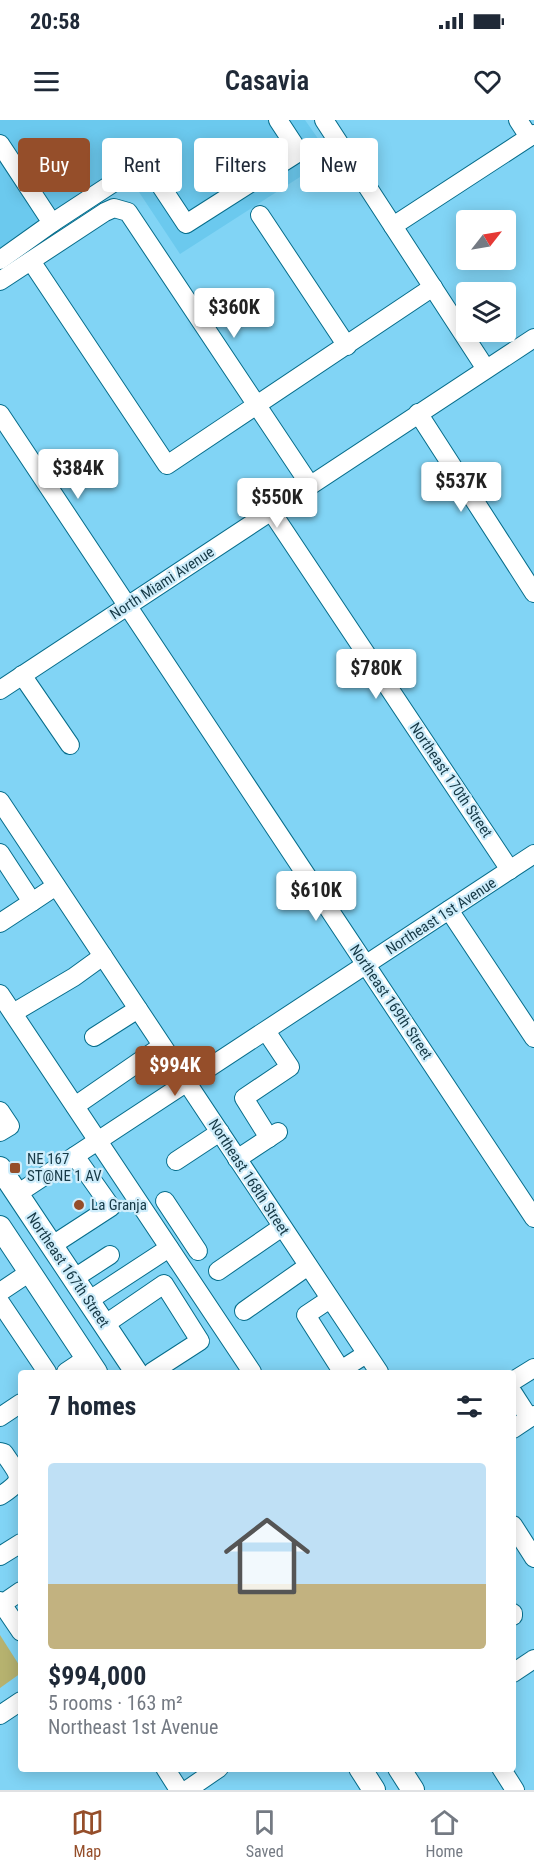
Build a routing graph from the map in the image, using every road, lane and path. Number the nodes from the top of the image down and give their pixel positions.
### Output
1 (278, 120) edge
2 (324, 120) edge
3 (518, 120) edge
4 (532, 135) edge
5 (0, 144) edge
6 (260, 215) dead end
7 (52, 223) junction
8 (393, 226) junction
9 (0, 260) edge
10 (31, 261) junction
11 (0, 281) edge
12 (433, 287) junction
13 (534, 338) edge
14 (347, 346) junction
15 (486, 369) junction
16 (257, 407) junction
17 (418, 413) junction
18 (0, 414) edge
19 (310, 485) junction
20 (271, 511) junction
21 (534, 593) edge
22 (126, 606) junction
23 (22, 675) junction
24 (0, 690) edge
25 (70, 745) dead end
26 (0, 801) edge
27 (0, 853) edge
28 (534, 854) edge
29 (510, 870) junction
30 (7, 878) edge
31 (56, 886) junction
32 (32, 902) junction
33 (449, 910) junction
34 (0, 923) edge
35 (103, 956) junction
36 (366, 965) junction
37 (0, 994) edge
38 (138, 1009) junction
39 (13, 1013) junction
40 (266, 1031) junction
41 (94, 1037) dead end
42 (534, 1038) edge
43 (162, 1046) junction
44 (187, 1083) junction
45 (75, 1106) junction
46 (0, 1111) edge
47 (0, 1132) edge
48 (220, 1132) junction
49 (98, 1141) junction
50 (75, 1156) junction
51 (237, 1159) junction
52 (176, 1161) dead end
53 (0, 1168) edge
54 (9, 1194) edge
55 (165, 1201) dead end
56 (0, 1212) edge
57 (534, 1218) edge
58 (181, 1226) junction
59 (0, 1227) edge
60 (282, 1227) junction
61 (49, 1242) junction
62 (165, 1243) junction
63 (198, 1251) dead end
64 (110, 1255) dead end
65 (308, 1266) junction
66 (218, 1271) dead end
67 (30, 1272) junction
68 (73, 1279) junction
69 (0, 1292) edge
70 (330, 1299) junction
71 (88, 1301) junction
72 (0, 1302) edge
73 (244, 1311) dead end
74 (104, 1325) junction
75 (366, 1354) junction
76 (92, 1365) edge
77 (534, 1368) edge
78 (46, 1370) edge
79 (73, 1370) edge
80 (135, 1370) edge
81 (155, 1370) edge
82 (251, 1370) edge
83 (378, 1370) edge
84 (516, 1379) edge
85 (516, 1397) edge
86 (18, 1405) edge
87 (531, 1416) edge
88 (0, 1417) edge
89 (516, 1427) edge
90 (0, 1452) edge
91 (18, 1473) edge
92 (18, 1483) edge
93 (0, 1496) edge
94 (516, 1530) edge
95 (18, 1545) edge
96 (0, 1556) edge
97 (534, 1558) edge
98 (18, 1593) edge
99 (1, 1602) edge
100 (18, 1628) edge
101 (534, 1659) edge
102 (516, 1671) edge
103 (18, 1703) edge
104 (0, 1715) edge
105 (168, 1772) edge
106 (213, 1772) edge
107 (362, 1772) edge
108 (402, 1772) edge
109 (504, 1772) edge
110 (371, 1789) edge
111 (179, 1790) edge
112 (187, 1790) edge
113 (413, 1790) edge
114 (515, 1790) edge

1 - 7 street
2 - 8 street
3 - 4 street
4 - 8 street
5 - 7 street
6 - 14 street
7 - 9 street
8 - 12 street
10 - 11 street
10 - 16 street
10 - 16 street
12 - 14 street
12 - 15 street
13 - 15 street, North Miami Avenue
14 - 16 street
15 - 17 street, North Miami Avenue
16 - 19 street
17 - 19 street, North Miami Avenue
17 - 21 street
18 - 22 street, Northeast 169th Street
19 - 20 street, North Miami Avenue
20 - 22 street, North Miami Avenue
20 - 29 street, Northeast 170th Street
22 - 23 street, North Miami Avenue
22 - 36 street, Northeast 169th Street
23 - 24 street, North Miami Avenue
23 - 25 street
26 - 31 street, Northeast 168th Street
27 - 30 street
28 - 29 street, Northeast 1st Avenue
29 - 33 street, Northeast 1st Avenue
30 - 32 street
31 - 32 street
31 - 35 street, Northeast 168th Street
32 - 34 street
33 - 36 street, Northeast 1st Avenue
33 - 42 street
35 - 38 street, Northeast 168th Street
35 - 39 street
36 - 40 street, Northeast 1st Avenue
36 - 57 street, Northeast 169th Street
37 - 39 street
38 - 41 street
38 - 43 street, Northeast 168th Street
39 - 45 street
40 - 44 street, Northeast 1st Avenue
40 - 51 street
43 - 44 street, Northeast 168th Street
43 - 45 street
44 - 48 street, Northeast 168th Street
44 - 49 street, Northeast 1st Avenue
45 - 49 street
46 - 47 street
48 - 51 street, Northeast 168th Street
48 - 52 street
49 - 50 street, Northeast 1st Avenue
49 - 62 street
50 - 54 street, Northeast 1st Avenue
50 - 61 street
51 - 60 street, Northeast 168th Street
53 - 54 main road, Northeast 167th Street
54 - 61 main road, Northeast 167th Street
55 - 58 street
56 - 61 main road
58 - 62 street
58 - 63 street
59 - 67 main road
60 - 65 street, Northeast 168th Street
60 - 66 street
61 - 68 main road, Northeast 167th Street
62 - 71 street
62 - 82 street
64 - 68 street
65 - 70 street, Northeast 168th Street
65 - 73 street
67 - 69 street
67 - 76 main road
68 - 71 main road, Northeast 167th Street
70 - 75 street, Northeast 168th Street
70 - 75 street
71 - 74 main road, Northeast 167th Street
72 - 78 street
74 - 80 main road, Northeast 167th Street
74 - 81 street
75 - 83 street, Northeast 168th Street
76 - 79 street
77 - 84 street
85 - 87 street
86 - 88 street
87 - 89 street
90 - 91 street
92 - 93 street
94 - 97 street
95 - 96 street
98 - 99 street
99 - 100 street
101 - 102 street
103 - 104 street
105 - 111 street
106 - 112 street
107 - 110 main road
108 - 113 main road
109 - 114 street

